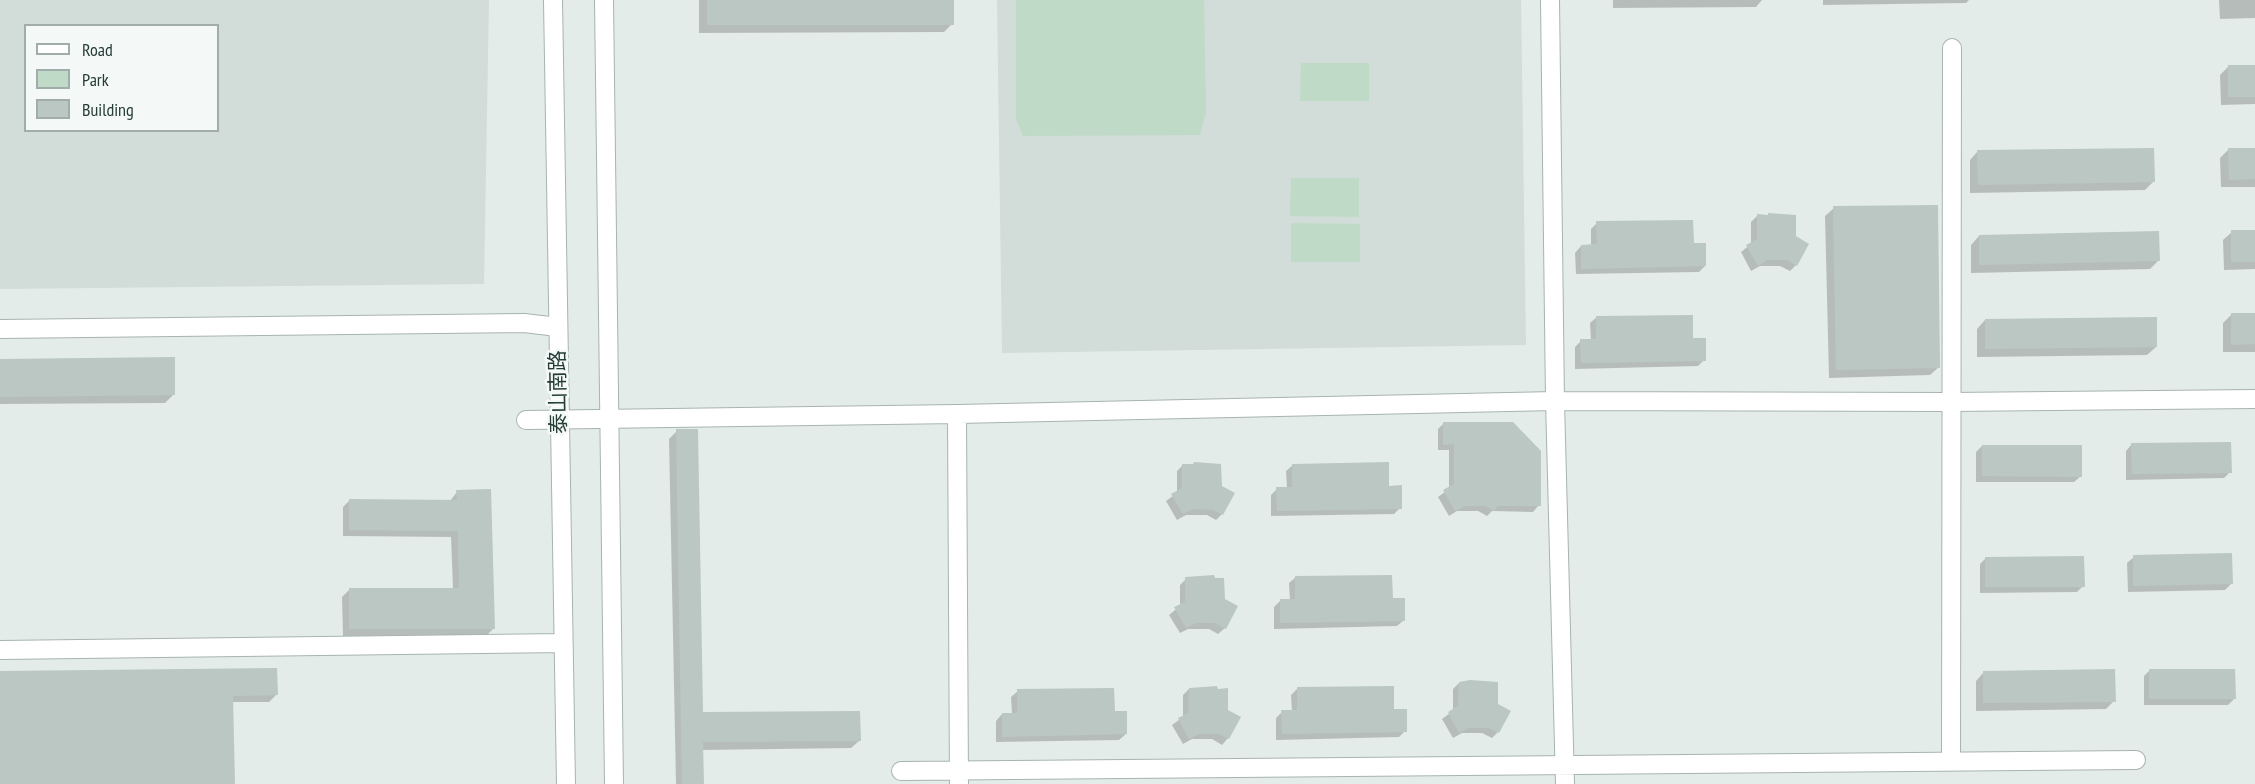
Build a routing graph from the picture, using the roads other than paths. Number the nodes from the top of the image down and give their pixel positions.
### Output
1 (553, 0) edge
2 (604, 0) edge
3 (1550, 0) edge
4 (1952, 48) dead end
5 (558, 327) junction
6 (0, 330) edge
7 (2255, 399) edge
8 (1555, 401) junction
9 (1951, 402) junction
10 (957, 414) junction
11 (610, 419) junction
12 (526, 420) dead end
13 (559, 420) junction
14 (562, 643) junction
15 (0, 650) edge
16 (2136, 760) dead end
17 (1951, 762) junction
18 (1565, 765) junction
19 (901, 771) dead end
20 (959, 777) edge
21 (566, 784) edge
22 (614, 784) edge
23 (1564, 784) edge

1 - 5 street, 泰山南路
2 - 11 street
3 - 8 street
4 - 9 street
5 - 6 street
5 - 13 street, 泰山南路
7 - 9 street
8 - 9 street
8 - 10 street
8 - 18 street
9 - 17 street
10 - 11 street
10 - 20 street
11 - 13 street
11 - 22 street
12 - 13 street
13 - 14 street, 泰山南路
14 - 15 street
14 - 21 street, 泰山南路
16 - 17 street
17 - 18 street
18 - 20 street
18 - 23 street
19 - 20 street

